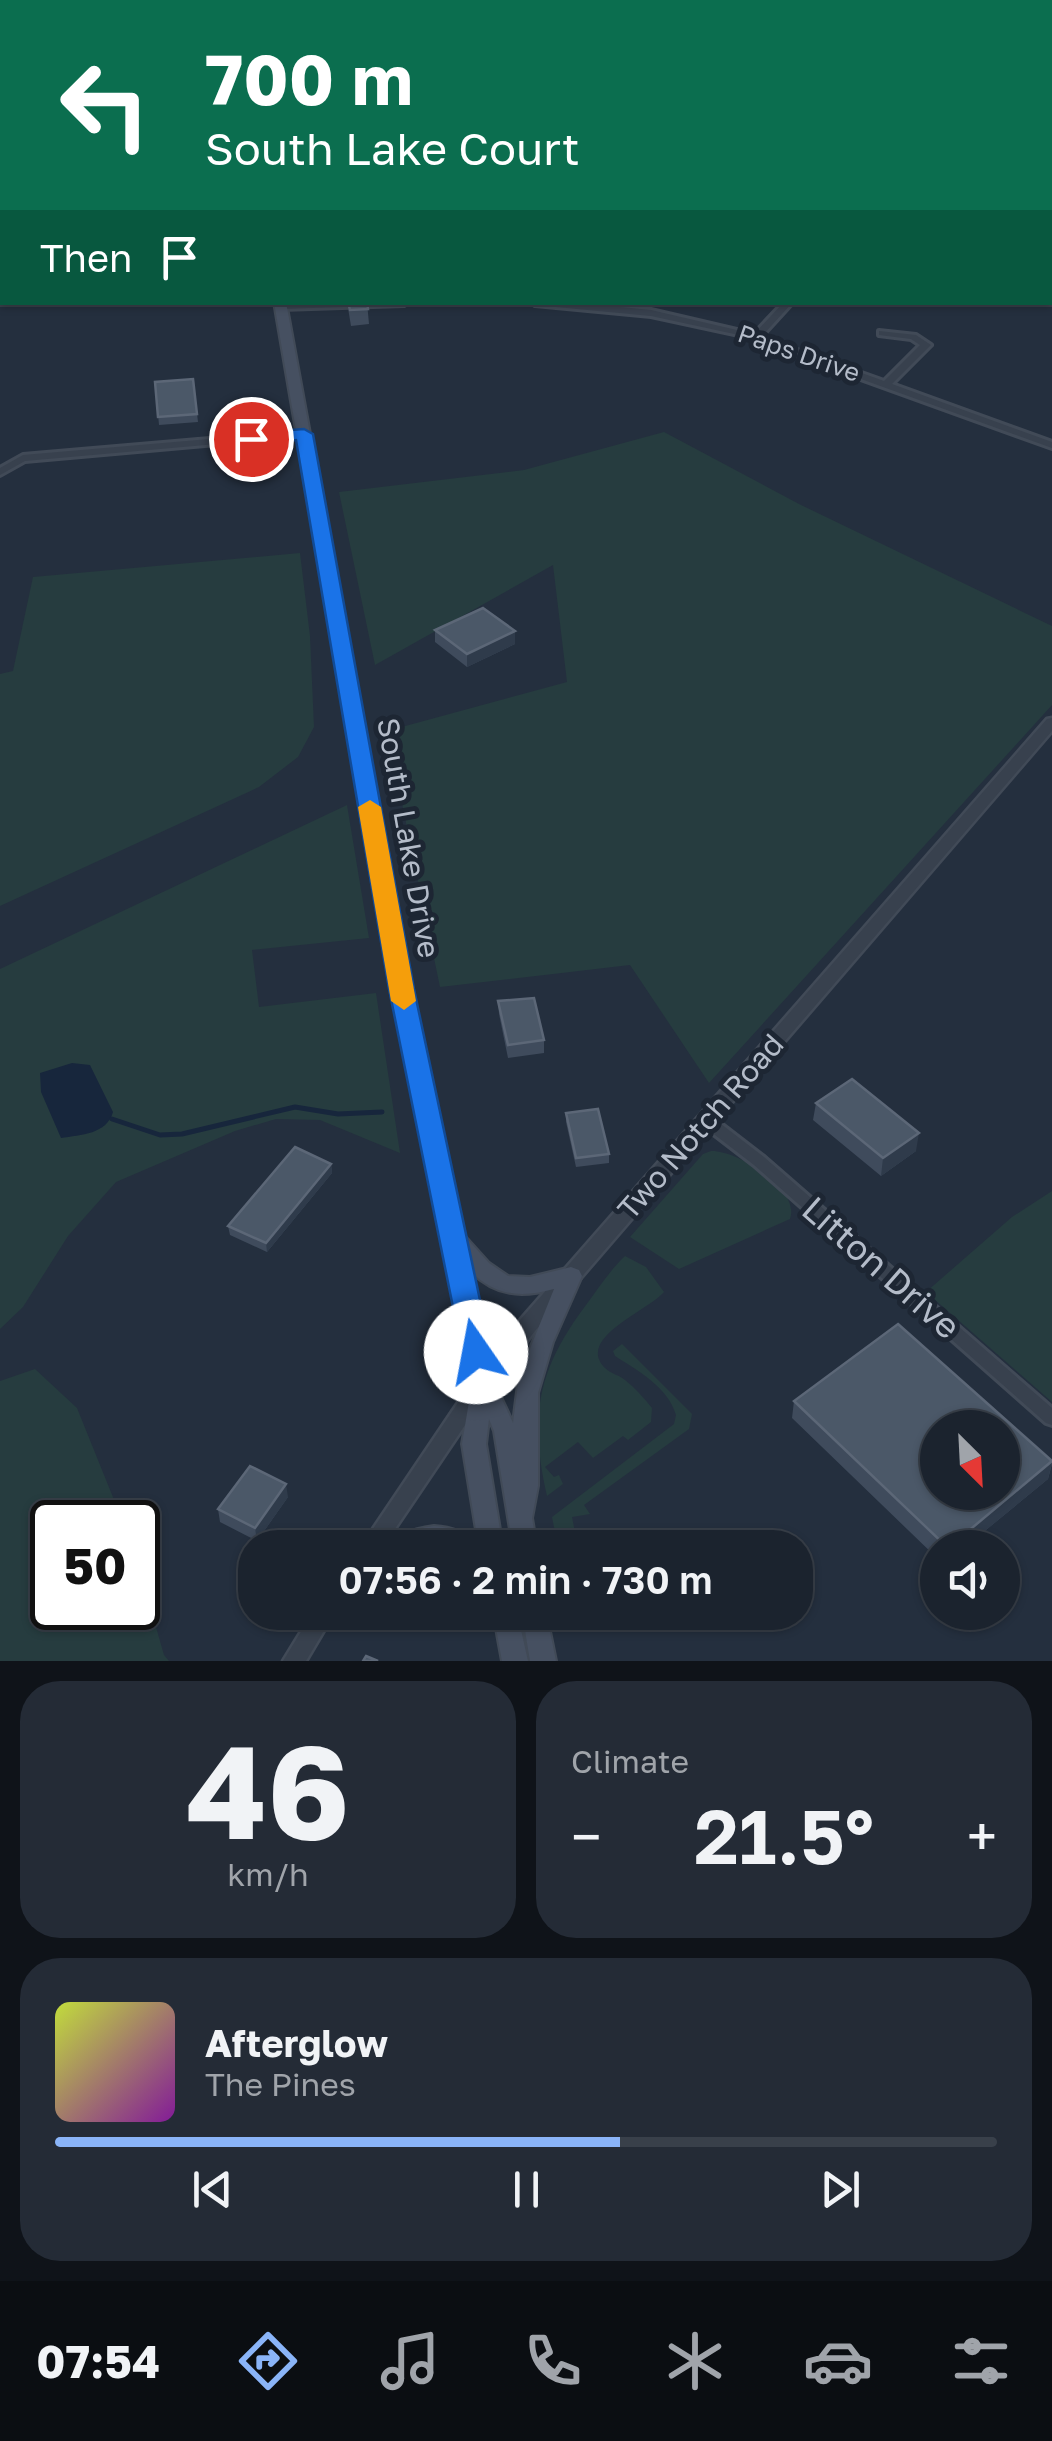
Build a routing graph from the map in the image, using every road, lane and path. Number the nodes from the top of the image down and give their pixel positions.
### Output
1 (280, 305) edge
2 (567, 305) edge
3 (786, 305) edge
4 (882, 333) dead end
5 (756, 337) junction
6 (887, 383) junction
7 (304, 434) junction
8 (1052, 445) edge
9 (0, 472) edge
10 (1052, 722) edge
11 (706, 1122) junction
12 (452, 1236) junction
13 (570, 1276) junction
14 (483, 1382) junction
15 (1052, 1418) edge
16 (521, 1522) junction
17 (382, 1530) edge
18 (488, 1530) edge
19 (522, 1530) edge
20 (314, 1630) edge
21 (508, 1630) edge
22 (537, 1630) edge
23 (294, 1661) edge
24 (514, 1661) edge
25 (543, 1661) edge

1 - 7 main road, South Lake Drive
2 - 5 street, Paps Drive
3 - 5 street
4 - 6 street
5 - 6 street, Paps Drive
6 - 8 street, Paps Drive
7 - 9 street
7 - 12 main road, South Lake Drive
10 - 11 street, Two Notch Road
11 - 13 street, Two Notch Road
11 - 15 street, Litton Drive
12 - 13 main road
12 - 14 main road, South Lake Drive
13 - 14 street, Two Notch Road
13 - 16 main road
14 - 16 main road, South Lake Drive
14 - 17 street, Two Notch Road
14 - 18 main road, South Lake Drive
16 - 19 main road, South Lake Drive
20 - 23 street
21 - 24 main road
22 - 25 main road

